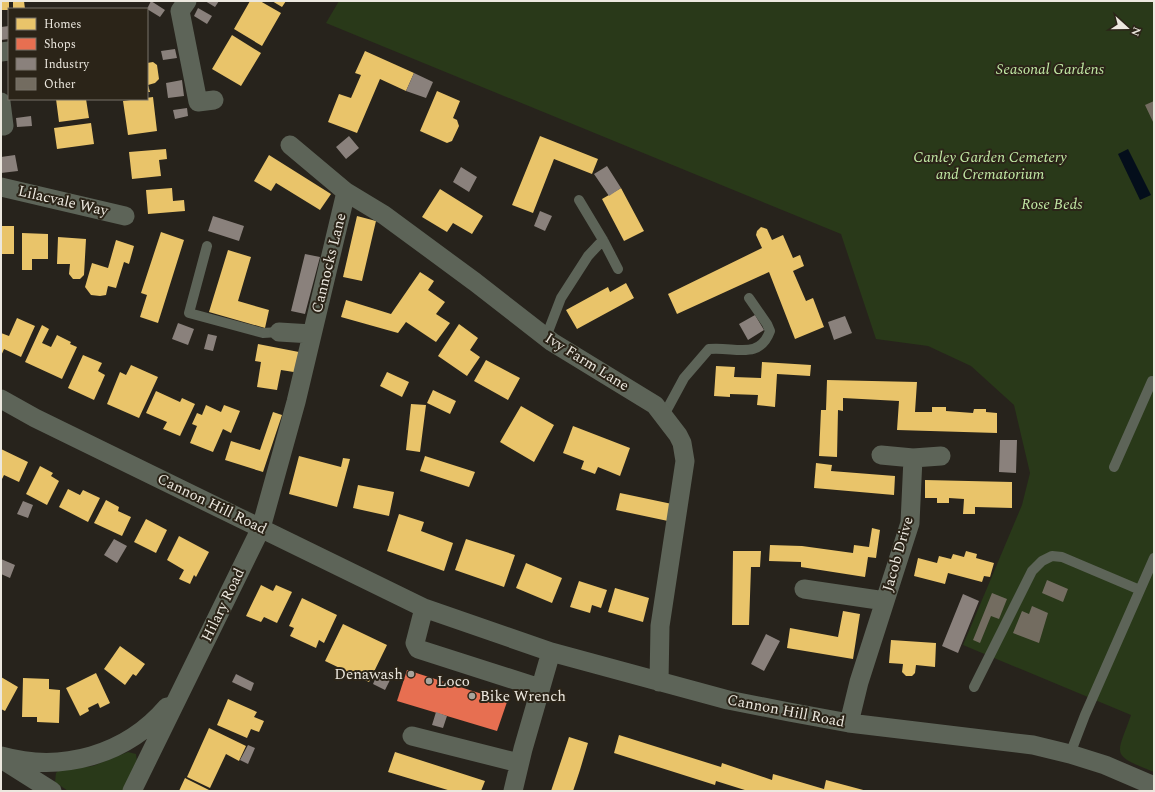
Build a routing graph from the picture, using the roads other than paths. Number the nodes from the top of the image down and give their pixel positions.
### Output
1 (187, 1) edge
2 (214, 100) dead end
3 (1, 102) edge
4 (4, 126) dead end
5 (290, 145) dead end
6 (1, 187) edge
7 (346, 192) junction
8 (579, 200) dead end
9 (125, 216) dead end
10 (603, 240) junction
11 (207, 246) dead end
12 (618, 269) dead end
13 (749, 298) dead end
14 (279, 332) joint
15 (312, 334) junction
16 (546, 337) junction
17 (1154, 382) edge
18 (1, 399) edge
19 (664, 415) junction
20 (881, 455) dead end
21 (941, 456) dead end
22 (912, 458) junction
23 (1114, 467) dead end
24 (261, 528) junction
25 (1154, 558) edge
26 (804, 589) dead end
27 (1140, 590) junction
28 (885, 601) junction
29 (424, 608) junction
30 (551, 652) junction
31 (186, 682) junction
32 (659, 682) junction
33 (974, 687) dead end
34 (540, 688) junction
35 (849, 723) junction
36 (412, 736) dead end
37 (1070, 754) junction
38 (1, 757) edge
39 (520, 763) junction
40 (1144, 786) edge
41 (52, 791) edge
42 (132, 791) edge
43 (514, 791) edge

1 - 2 street
3 - 4 street
5 - 7 street, Ivy Farm Lane
6 - 9 street, Lilacvale Way
7 - 15 street, Cannocks Lane
7 - 16 street, Ivy Farm Lane
8 - 10 lane
10 - 12 lane
10 - 16 lane
11 - 14 lane
13 - 19 lane
14 - 15 street, Cannocks Lane
15 - 24 street, Cannocks Lane
16 - 19 street, Ivy Farm Lane
17 - 23 lane
18 - 24 street, Cannon Hill Road
19 - 32 street, Ivy Farm Lane
20 - 22 street
21 - 22 street
22 - 28 street, Jacob Drive
24 - 29 street, Cannon Hill Road
24 - 31 street, Hilary Road
25 - 27 lane
26 - 28 street, Jacob Drive
27 - 33 lane
27 - 37 lane
28 - 35 street, Jacob Drive
29 - 30 street, Cannon Hill Road
29 - 34 street
30 - 32 street, Cannon Hill Road
30 - 34 street
31 - 38 street, Hilary Road
31 - 42 street, Hilary Road
32 - 35 street, Cannon Hill Road
34 - 39 street
35 - 37 street, Cannon Hill Road
36 - 39 street
37 - 40 street, Cannon Hill Road
38 - 41 street
39 - 43 street

